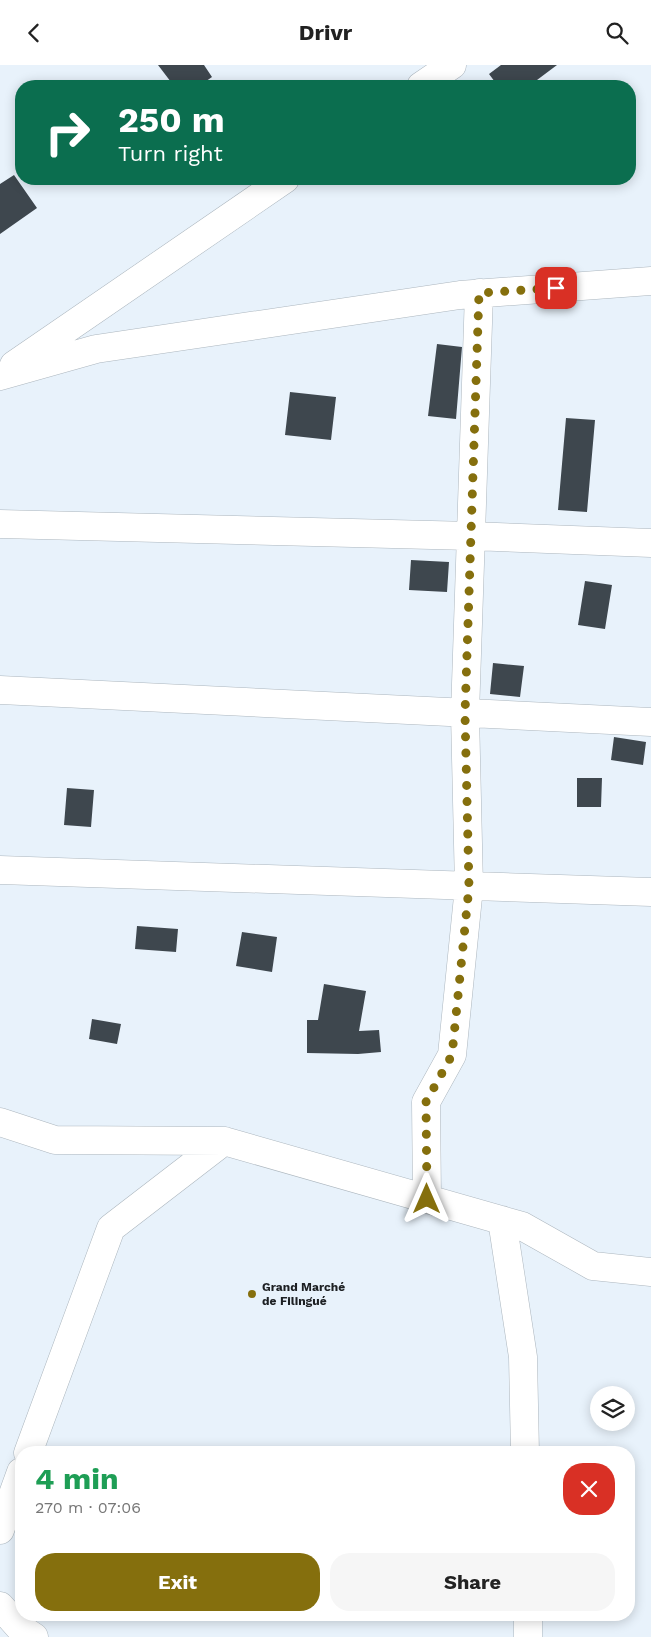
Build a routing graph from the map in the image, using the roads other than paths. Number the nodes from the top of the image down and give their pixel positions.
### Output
1 (452, 65) edge
2 (430, 80) edge
3 (277, 185) edge
4 (651, 281) edge
5 (479, 293) junction
6 (0, 375) edge
7 (0, 524) edge
8 (471, 536) junction
9 (651, 543) edge
10 (0, 690) edge
11 (465, 714) junction
12 (651, 722) edge
13 (0, 870) edge
14 (469, 887) junction
15 (651, 892) edge
16 (0, 1121) edge
17 (224, 1141) junction
18 (427, 1199) junction
19 (502, 1220) junction
20 (651, 1272) edge
21 (31, 1446) edge
22 (525, 1446) edge
23 (15, 1488) edge
24 (0, 1529) edge
25 (0, 1606) edge
26 (528, 1621) edge
27 (34, 1637) edge
28 (528, 1637) edge

1 - 2 street
3 - 6 street
4 - 5 street
5 - 6 street
5 - 8 street
7 - 8 street
8 - 9 street
8 - 11 street
10 - 11 street
11 - 12 street
11 - 14 street
13 - 14 street
14 - 15 street
14 - 18 street
16 - 17 street
17 - 18 street
17 - 21 street
18 - 19 street
19 - 20 street
19 - 22 street
23 - 24 street
25 - 27 street
26 - 28 street

